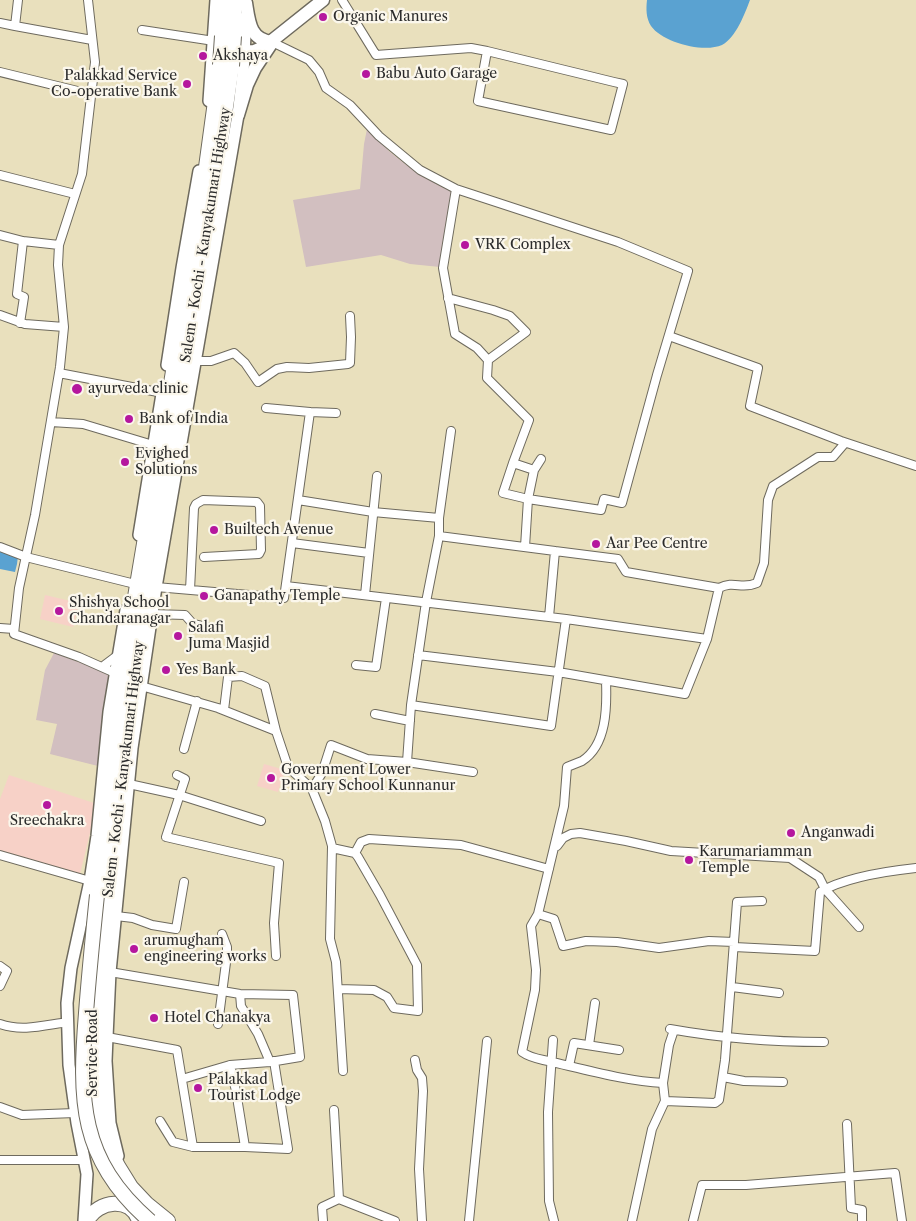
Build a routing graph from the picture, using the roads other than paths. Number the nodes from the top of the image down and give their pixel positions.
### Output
1 (18, 0) edge
2 (88, 0) edge
3 (216, 0) edge
4 (224, 0) edge
5 (323, 0) edge
6 (342, 0) edge
7 (242, 1) edge
8 (0, 24) edge
9 (15, 26) junction
10 (142, 30) dead end
11 (92, 40) junction
12 (221, 41) junction
13 (272, 42) junction
14 (244, 51) junction
15 (487, 51) junction
16 (226, 66) junction
17 (0, 72) edge
18 (90, 94) junction
19 (238, 115) junction
20 (0, 175) edge
21 (456, 190) junction
22 (75, 194) junction
23 (0, 235) edge
24 (23, 241) junction
25 (59, 245) junction
26 (448, 298) junction
27 (0, 316) edge
28 (350, 316) dead end
29 (20, 323) junction
30 (64, 327) junction
31 (669, 336) junction
32 (488, 360) junction
33 (196, 361) junction
34 (59, 373) junction
35 (163, 393) junction
36 (266, 408) dead end
37 (310, 412) junction
38 (336, 413) dead end
39 (51, 422) junction
40 (451, 431) dead end
41 (845, 443) junction
42 (153, 445) junction
43 (541, 459) dead end
44 (513, 463) junction
45 (916, 466) edge
46 (534, 470) junction
47 (377, 476) dead end
48 (528, 499) junction
49 (298, 500) junction
50 (372, 512) junction
51 (438, 518) junction
52 (439, 536) junction
53 (292, 543) junction
54 (0, 547) edge
55 (525, 547) junction
56 (555, 551) junction
57 (368, 553) junction
58 (26, 557) junction
59 (204, 557) dead end
60 (130, 583) junction
61 (286, 586) junction
62 (156, 587) junction
63 (719, 588) junction
64 (190, 590) junction
65 (364, 595) junction
66 (386, 598) junction
67 (426, 602) junction
68 (152, 614) junction
69 (549, 617) junction
70 (566, 619) junction
71 (0, 628) edge
72 (14, 628) junction
73 (216, 629) dead end
74 (707, 639) junction
75 (118, 655) junction
76 (418, 655) junction
77 (356, 665) dead end
78 (102, 667) junction
79 (558, 672) junction
80 (115, 673) junction
81 (606, 681) junction
82 (141, 686) junction
83 (197, 702) junction
84 (411, 705) junction
85 (224, 710) junction
86 (375, 714) dead end
87 (410, 721) junction
88 (276, 731) junction
89 (184, 749) dead end
90 (407, 762) junction
91 (473, 772) dead end
92 (177, 775) dead end
93 (129, 784) junction
94 (312, 789) junction
95 (179, 795) junction
96 (261, 820) dead end
97 (332, 848) junction
98 (554, 850) junction
99 (354, 854) junction
100 (0, 855) edge
101 (916, 868) edge
102 (549, 869) junction
103 (90, 881) junction
104 (184, 882) dead end
105 (825, 889) junction
106 (762, 902) dead end
107 (538, 914) junction
108 (116, 916) junction
109 (859, 927) dead end
110 (222, 934) dead end
111 (734, 944) junction
112 (276, 956) dead end
113 (0, 966) edge
114 (110, 972) junction
115 (0, 986) edge
116 (732, 987) junction
117 (338, 989) junction
118 (223, 990) junction
119 (779, 992) dead end
120 (240, 994) junction
121 (595, 1003) dead end
122 (68, 1022) junction
123 (0, 1024) edge
124 (218, 1024) dead end
125 (106, 1037) junction
126 (727, 1037) junction
127 (553, 1040) dead end
128 (487, 1041) dead end
129 (824, 1042) dead end
130 (589, 1045) junction
131 (619, 1050) dead end
132 (415, 1060) dead end
133 (272, 1062) junction
134 (551, 1062) junction
135 (230, 1065) junction
136 (569, 1066) junction
137 (343, 1071) dead end
138 (723, 1077) junction
139 (182, 1079) junction
140 (783, 1082) dead end
141 (663, 1083) junction
142 (665, 1101) junction
143 (0, 1107) edge
144 (334, 1110) dead end
145 (75, 1113) junction
146 (160, 1121) dead end
147 (847, 1124) dead end
148 (193, 1147) junction
149 (245, 1147) junction
150 (0, 1160) edge
151 (84, 1160) junction
152 (850, 1177) junction
153 (131, 1187) junction
154 (339, 1199) junction
155 (147, 1204) junction
156 (136, 1216) edge
157 (86, 1221) edge
158 (150, 1221) edge
159 (168, 1221) edge
160 (323, 1221) edge
161 (395, 1221) edge
162 (422, 1221) edge
163 (469, 1221) edge
164 (554, 1221) edge
165 (632, 1221) edge
166 (693, 1221) edge
167 (862, 1221) edge
168 (902, 1221) edge

1 - 9 street
2 - 11 street
3 - 12 street
4 - 12 highway, Salem - Kochi - Kanyakumari Highway
5 - 13 main road
6 - 15 street
7 - 12 highway, Salem - Kochi - Kanyakumari Highway
7 - 13 main road
7 - 14 street, Service Road
8 - 9 street
9 - 11 street
10 - 12 street
11 - 18 street
12 - 14 main road
12 - 16 highway, Salem - Kochi - Kanyakumari Highway, bridge
12 - 35 street
13 - 14 main road
13 - 19 main road
13 - 21 street
14 - 19 street, Service Road
15 - 15 street
16 - 153 highway, Salem - Kochi - Kanyakumari Highway
16 - 158 highway, Salem - Kochi - Kanyakumari Highway, bridge
17 - 18 street
18 - 22 street
19 - 33 street, Service Road
20 - 22 street
21 - 26 street
21 - 31 street
22 - 25 street
23 - 24 street
24 - 25 street
24 - 29 street
25 - 30 street
26 - 32 street
26 - 32 street
27 - 29 street
28 - 33 street
29 - 30 street
30 - 34 street
31 - 41 street
31 - 48 street
32 - 44 street
33 - 62 street, Service Road
34 - 35 street
34 - 39 street
35 - 42 street
36 - 37 street
37 - 38 street
37 - 49 street
39 - 42 street
39 - 58 street
40 - 51 street
41 - 45 street
41 - 63 street
42 - 60 street
43 - 46 street
44 - 46 street
44 - 48 street
46 - 48 street
47 - 50 street
48 - 55 street
49 - 50 street
49 - 53 street
50 - 51 street
50 - 57 street
51 - 52 street
52 - 55 street
52 - 67 street
53 - 57 street
53 - 61 street
54 - 58 street
55 - 56 street
56 - 63 street
56 - 69 street
57 - 65 street
58 - 60 street
58 - 72 street
59 - 64 street
60 - 75 street
61 - 64 street
61 - 65 street
62 - 64 street
62 - 68 street, Service Road
63 - 74 street
65 - 66 street
66 - 67 street
66 - 77 street
67 - 69 street
67 - 76 street
68 - 73 street
68 - 82 street, Service Road
69 - 70 street
70 - 74 street
70 - 79 street
71 - 72 street
72 - 78 street
74 - 81 street
75 - 78 street
75 - 80 street
76 - 79 street
76 - 84 street
78 - 80 street
79 - 81 street
79 - 84 street
80 - 103 street
81 - 98 street
82 - 83 street
82 - 93 street, Service Road
83 - 85 street
83 - 89 street
84 - 87 street
85 - 88 street
85 - 88 street
86 - 87 street
87 - 90 street
88 - 94 street
90 - 91 street
90 - 94 street
92 - 95 street
93 - 95 street
93 - 108 street, Service Road
94 - 97 street
95 - 96 street
95 - 112 street
97 - 99 street
97 - 117 street
98 - 102 street
98 - 105 street
99 - 102 street
99 - 117 street
100 - 103 street
101 - 105 street
102 - 107 street
103 - 122 street
104 - 108 street
105 - 109 street
105 - 111 street
106 - 111 street
107 - 111 street
107 - 134 street
108 - 114 street, Service Road
110 - 118 street
111 - 116 street
113 - 115 street
114 - 118 street
114 - 125 street, Service Road
116 - 119 street
116 - 126 street
117 - 137 street
118 - 120 street
118 - 124 street
120 - 133 street
120 - 133 street
121 - 130 street
122 - 123 street
122 - 145 street
125 - 139 street
125 - 153 street, Service Road
126 - 129 street
126 - 138 street
126 - 141 street
127 - 134 street
128 - 163 street
130 - 131 street
130 - 136 street
132 - 162 street
133 - 135 street
133 - 149 street
134 - 136 street
134 - 164 street
135 - 139 street
135 - 149 street
136 - 141 street
138 - 140 street
138 - 142 street
139 - 148 street
141 - 142 street
142 - 165 street
143 - 145 street
144 - 154 street
145 - 151 street
146 - 148 street
147 - 152 street
148 - 149 street
150 - 151 street
151 - 157 street
152 - 166 street
152 - 167 street
152 - 168 street
153 - 155 highway, Salem - Kochi - Kanyakumari Highway
154 - 160 street
154 - 161 street
155 - 156 highway
155 - 159 highway, Salem - Kochi - Kanyakumari Highway
156 - 157 highway

